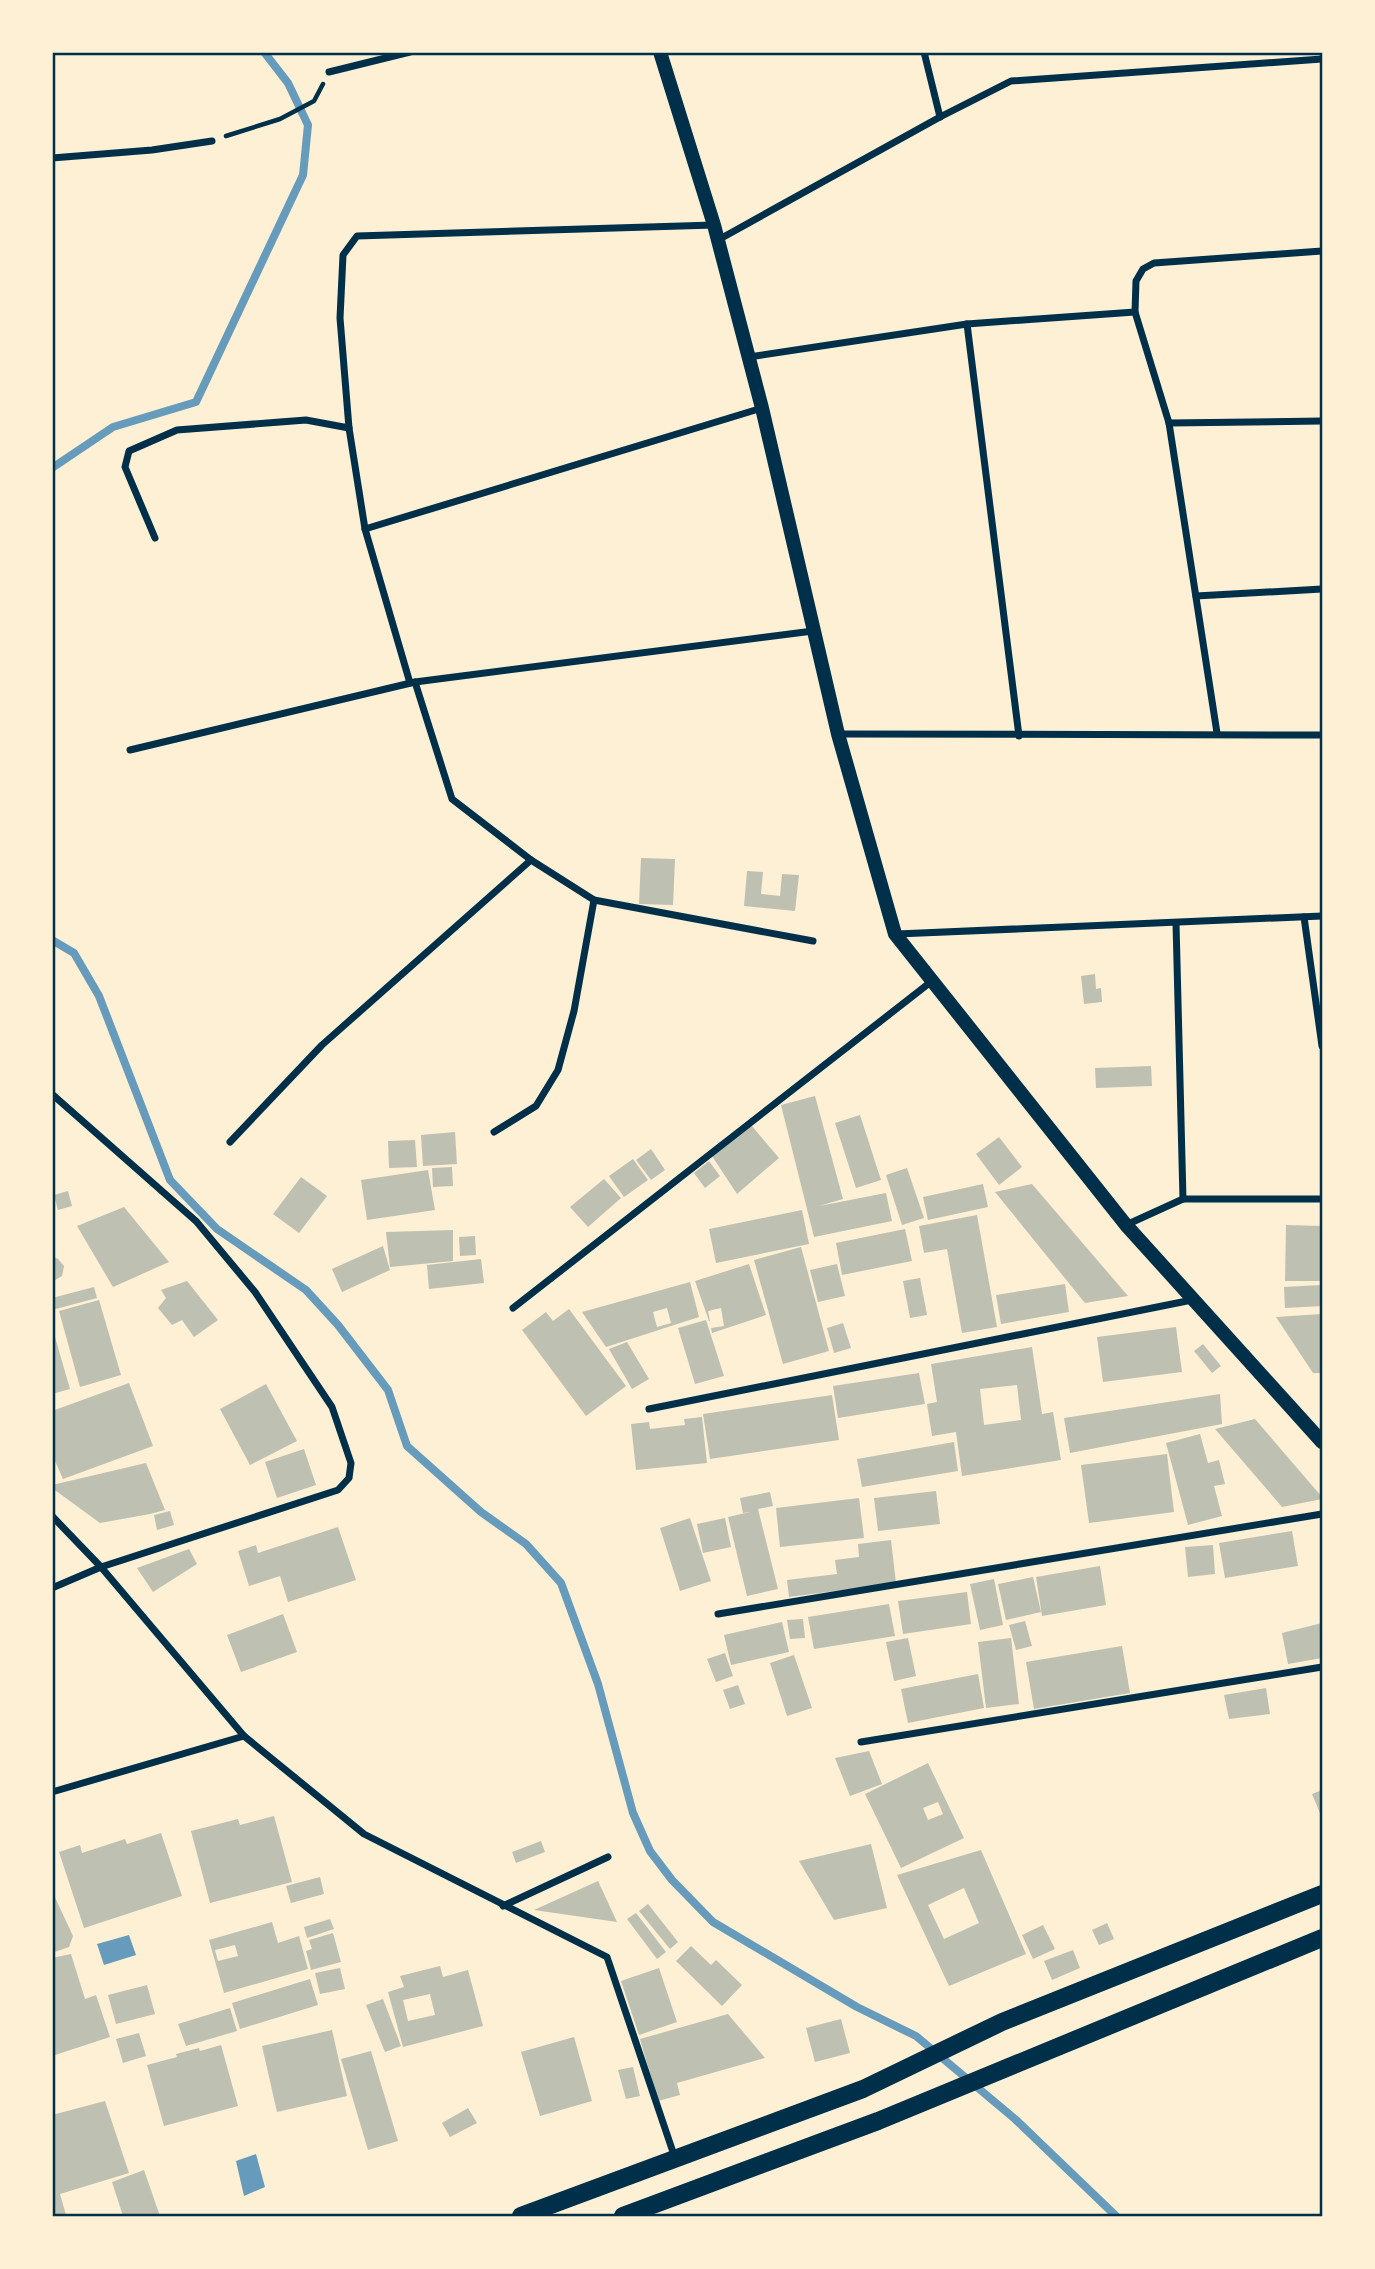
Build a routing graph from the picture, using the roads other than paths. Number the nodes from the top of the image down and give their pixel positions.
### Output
1 (410, 52) edge
2 (660, 52) edge
3 (923, 52) edge
4 (1322, 59) edge
5 (330, 72) dead end
6 (940, 117) junction
7 (212, 141) road end
8 (52, 158) edge
9 (714, 225) junction
10 (718, 240) junction
11 (1322, 251) edge
12 (1135, 312) junction
13 (967, 324) junction
14 (749, 357) junction
15 (762, 408) junction
16 (1322, 421) edge
17 (1169, 423) junction
18 (349, 428) junction
19 (365, 529) junction
20 (155, 538) dead end
21 (1322, 589) edge
22 (1196, 596) junction
23 (813, 631) junction
24 (413, 682) junction
25 (1217, 733) junction
26 (838, 734) junction
27 (1019, 736) junction
28 (1322, 736) edge
29 (130, 750) dead end
30 (531, 860) junction
31 (594, 900) junction
32 (1322, 916) edge
33 (1304, 917) junction
34 (1176, 923) junction
35 (895, 934) junction
36 (813, 941) dead end
37 (932, 981) junction
38 (1322, 1037) edge
39 (1322, 1046) edge
40 (52, 1094) edge
41 (494, 1132) dead end
42 (230, 1142) dead end
43 (1183, 1199) junction
44 (1322, 1199) edge
45 (1126, 1225) junction
46 (1192, 1300) junction
47 (513, 1308) dead end
48 (649, 1409) dead end
49 (1322, 1442) edge
50 (1322, 1514) edge
51 (52, 1516) edge
52 (101, 1567) junction
53 (52, 1588) edge
54 (718, 1614) dead end
55 (1322, 1667) edge
56 (244, 1736) junction
57 (861, 1742) dead end
58 (52, 1792) edge
59 (607, 1857) dead end
60 (1322, 1894) edge
61 (503, 1906) junction
62 (1322, 1938) edge
63 (676, 2159) junction
64 (521, 2217) edge
65 (623, 2217) edge

1 - 5 street
2 - 9 main road
3 - 6 street
4 - 6 street
6 - 10 street
7 - 8 street
9 - 10 main road
9 - 18 street
10 - 14 main road
11 - 12 street
12 - 13 street
12 - 17 street
13 - 14 street
13 - 27 street
14 - 15 main road
15 - 19 street
15 - 23 main road
16 - 17 street
17 - 22 street
18 - 19 street
18 - 20 street
19 - 24 street
21 - 22 street
22 - 25 street
23 - 24 street
23 - 26 main road
24 - 29 street
24 - 30 street
25 - 27 street
25 - 28 street
26 - 27 street
26 - 35 main road
30 - 31 street
30 - 42 street
31 - 36 street
31 - 41 street
32 - 33 street
33 - 34 street
33 - 38 street
34 - 35 street
34 - 43 street
35 - 37 main road
37 - 45 main road
37 - 47 street
38 - 39 street
40 - 52 street
43 - 44 street
43 - 45 street
45 - 46 main road
46 - 48 street
46 - 49 main road
50 - 54 street
51 - 52 street
52 - 53 street
52 - 56 street
55 - 57 street
56 - 58 street
56 - 61 street
59 - 61 street
60 - 63 main road
61 - 63 street
62 - 65 main road
63 - 64 main road

